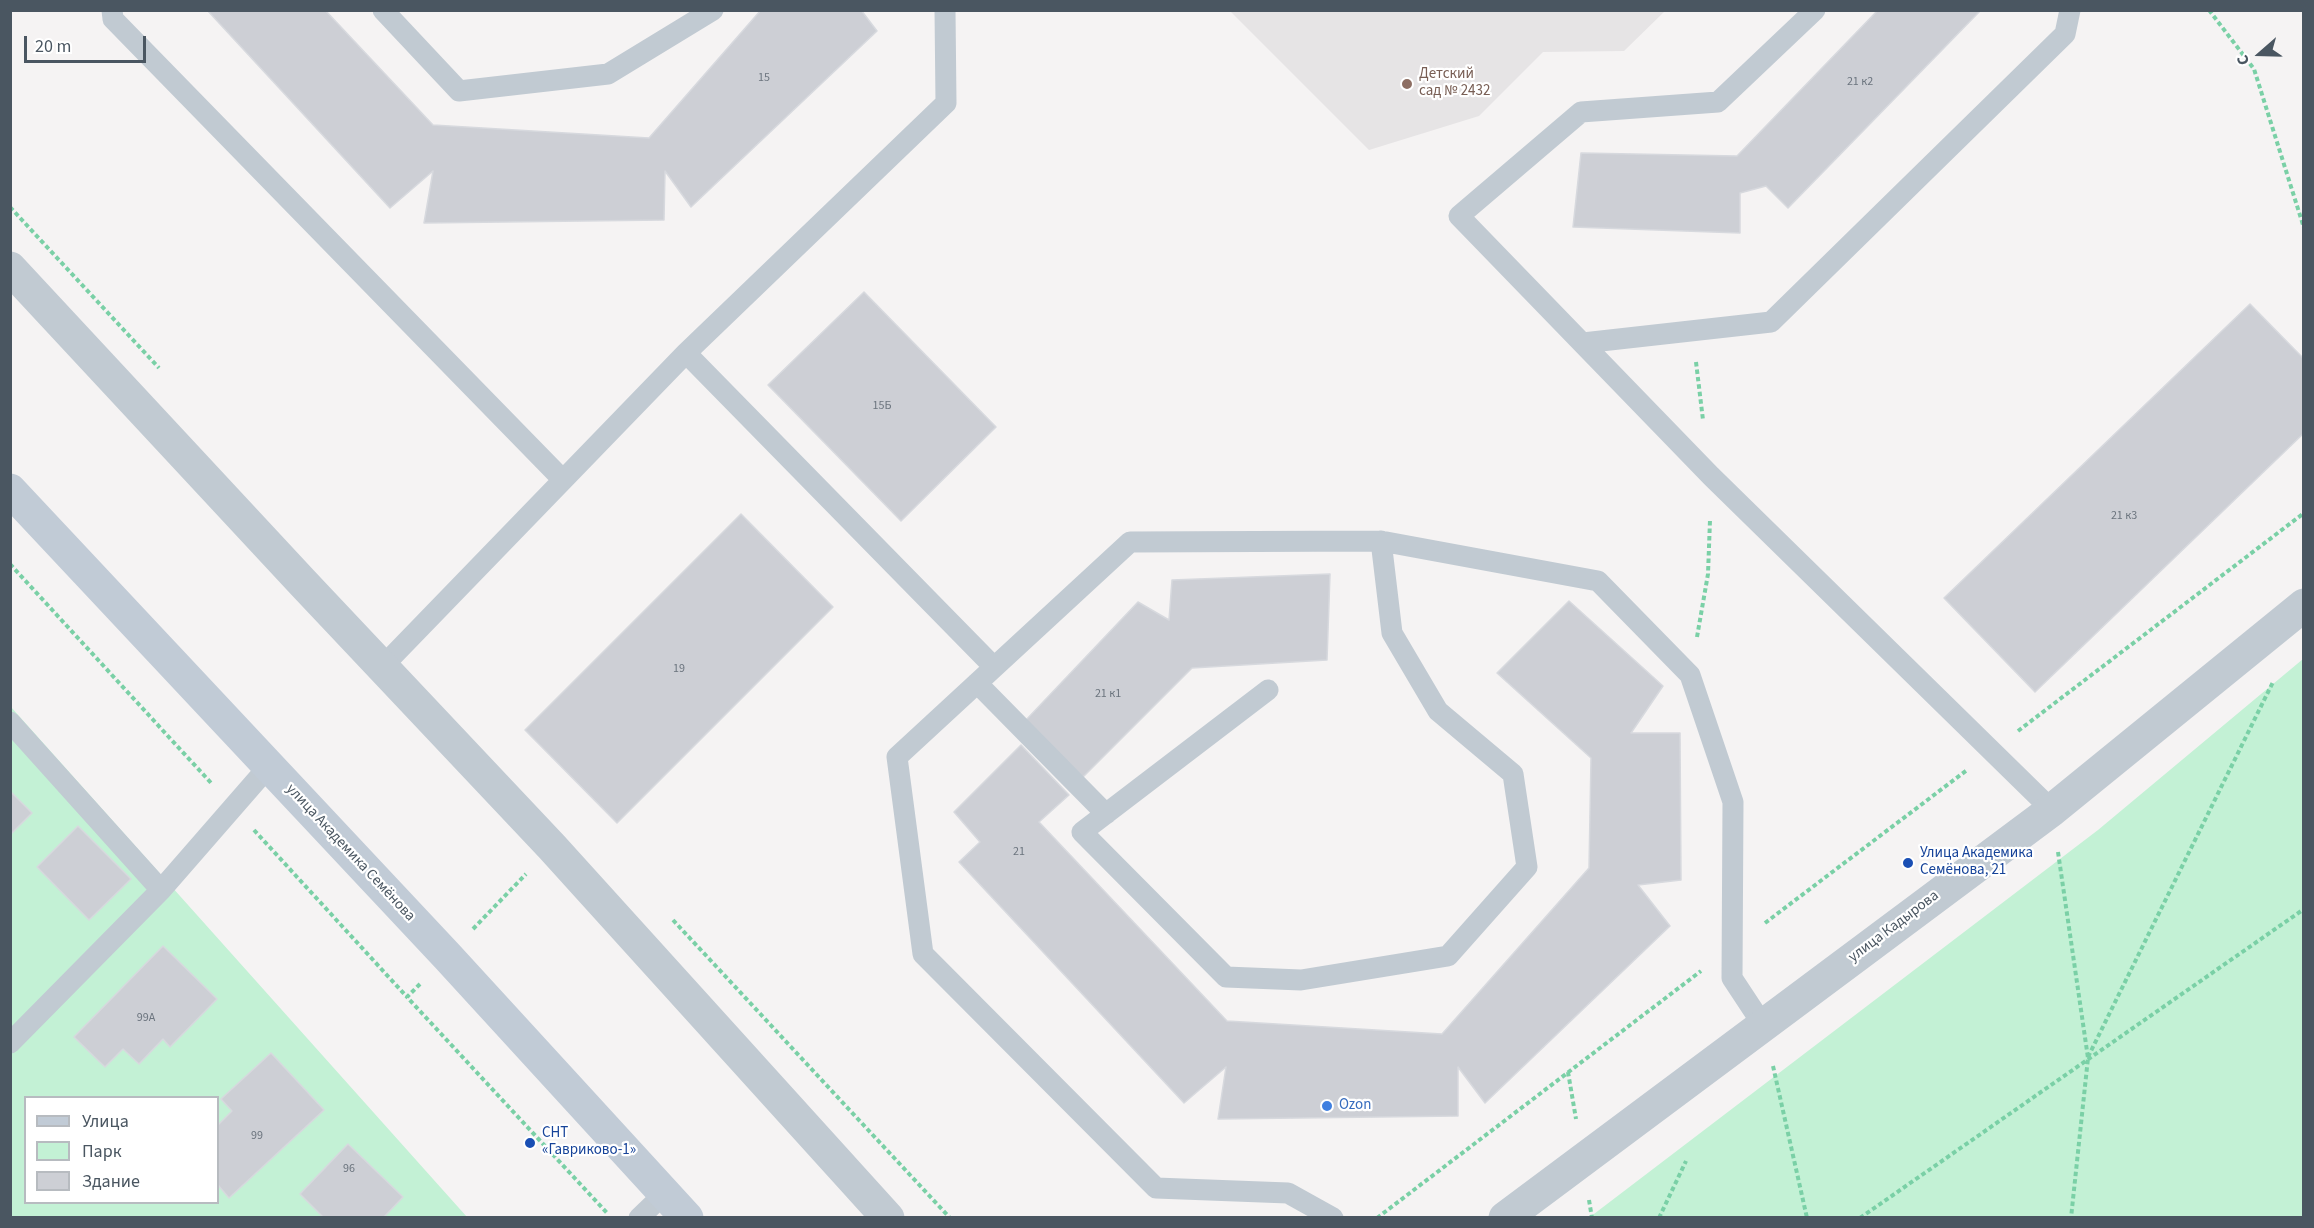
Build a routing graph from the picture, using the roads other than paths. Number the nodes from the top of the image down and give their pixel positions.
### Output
1 (112, 10) edge
2 (382, 10) edge
3 (713, 10) edge
4 (945, 10) edge
5 (1815, 10) edge
6 (2070, 10) edge
7 (10, 268) edge
8 (1582, 343) junction
9 (686, 353) junction
10 (563, 480) junction
11 (10, 490) edge
12 (1381, 541) junction
13 (2304, 605) edge
14 (382, 667) junction
15 (994, 667) junction
16 (977, 683) junction
17 (1268, 690) dead end
18 (10, 723) edge
19 (269, 766) junction
20 (2052, 810) junction
21 (1106, 814) junction
22 (161, 890) junction
23 (1763, 1025) junction
24 (10, 1043) edge
25 (665, 1193) junction
26 (639, 1218) edge
27 (687, 1218) edge
28 (888, 1218) edge
29 (1333, 1218) edge
30 (1505, 1218) edge

1 - 10 lane
2 - 3 lane
4 - 9 lane
5 - 8 lane
6 - 8 lane
7 - 14 street
8 - 20 lane
9 - 10 lane
9 - 15 lane
10 - 14 lane
11 - 19 main road, улица Академика Семёнова
12 - 15 lane
12 - 21 lane
12 - 23 lane
13 - 20 street, улица Кадырова
14 - 28 street
15 - 16 lane
16 - 21 lane
16 - 29 lane
17 - 21 lane
18 - 22 lane
19 - 22 lane
19 - 25 main road, улица Академика Семёнова
20 - 23 street, улица Кадырова
22 - 24 lane
23 - 30 street, улица Кадырова
25 - 26 lane
25 - 27 main road, улица Академика Семёнова

